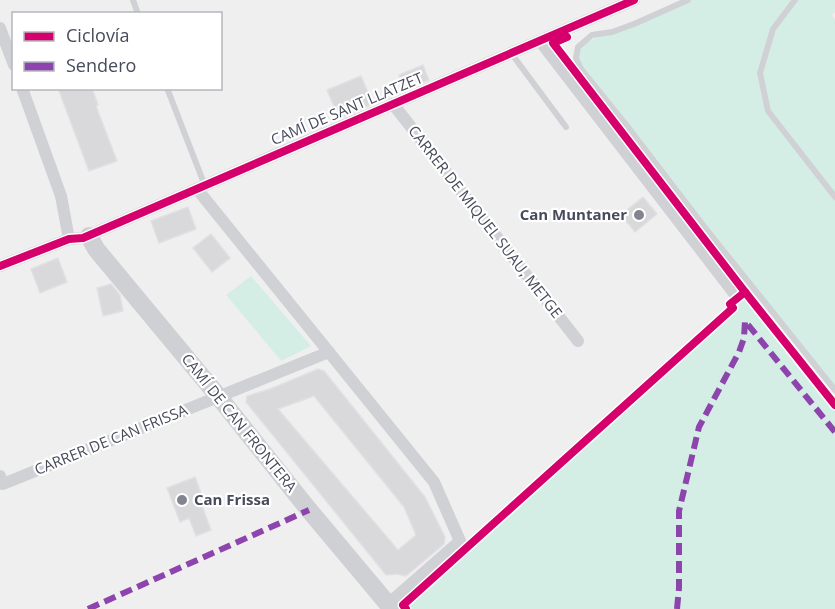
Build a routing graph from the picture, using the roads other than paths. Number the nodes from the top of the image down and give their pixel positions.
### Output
1 (634, 0) edge
2 (688, 0) edge
3 (795, 0) edge
4 (0, 28) edge
5 (540, 41) junction
6 (511, 53) junction
7 (12, 60) edge
8 (23, 90) edge
9 (168, 90) edge
10 (393, 104) junction
11 (566, 127) dead end
12 (201, 187) junction
13 (835, 197) edge
14 (89, 236) junction
15 (69, 239) junction
16 (0, 266) edge
17 (737, 297) dead end
18 (578, 341) dead end
19 (328, 352) junction
20 (835, 390) edge
21 (218, 396) junction
22 (2, 480) edge
23 (390, 607) edge

1 - 5 street, CAMÍ DE SANT LLATZET
2 - 20 lane
3 - 13 lane
4 - 7 street
5 - 6 street, CAMÍ DE SANT LLATZET
5 - 17 street
6 - 10 street, CAMÍ DE SANT LLATZET
6 - 11 lane
8 - 15 street
9 - 12 lane
10 - 12 street, CAMÍ DE SANT LLATZET
10 - 18 street, CARRER DE MIQUEL SUAU, METGE
12 - 14 street, CAMÍ DE SANT LLATZET
12 - 19 street
14 - 15 street, CAMÍ DE SANT LLATZET
14 - 21 street, CAMÍ DE CAN FRONTERA
15 - 16 street, CAMÍ DE SANT LLATZET
19 - 21 street, CARRER DE CAN FRISSA
19 - 23 street
21 - 22 street, CARRER DE CAN FRISSA
21 - 23 street, CAMÍ DE CAN FRONTERA

